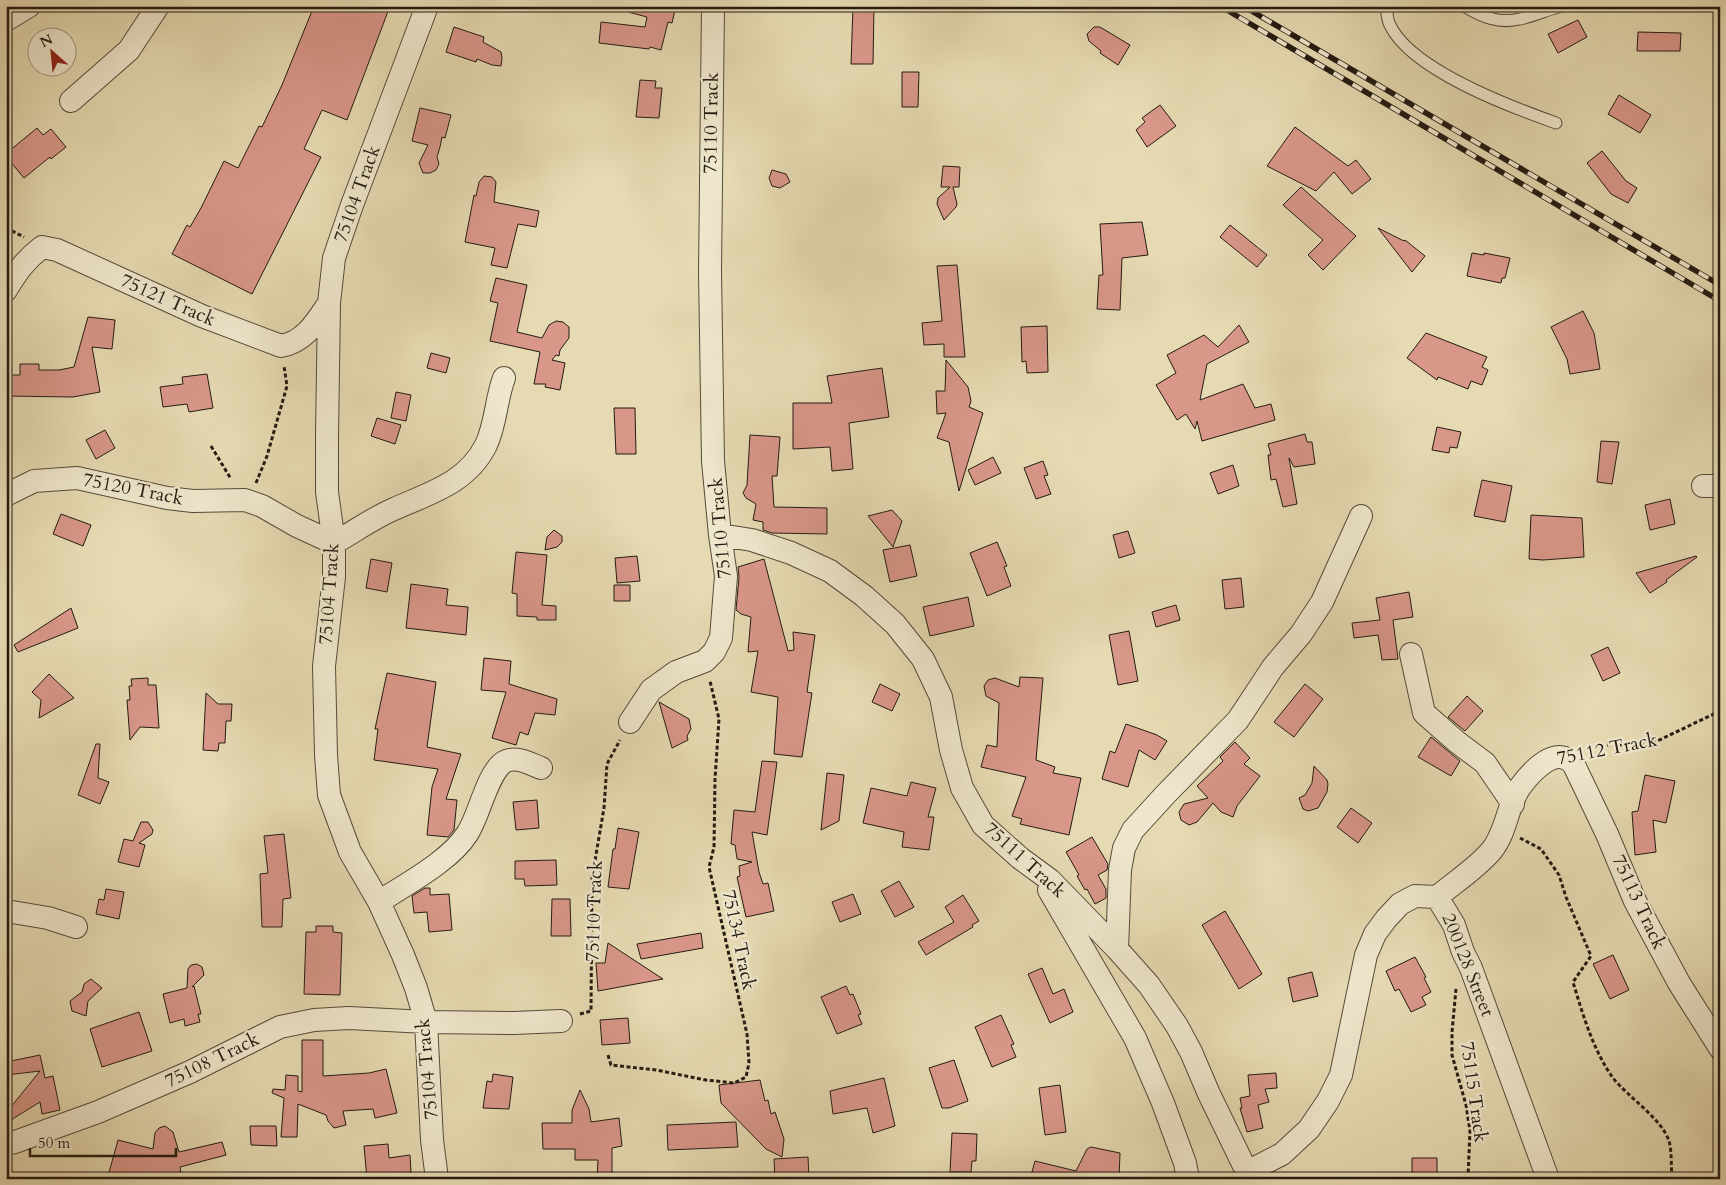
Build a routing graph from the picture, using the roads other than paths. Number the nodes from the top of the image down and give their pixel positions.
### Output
1 (29, 6) edge
2 (158, 6) edge
3 (427, 6) edge
4 (712, 6) edge
5 (1386, 6) edge
6 (1464, 6) edge
7 (1562, 6) edge
8 (6, 20) edge
9 (71, 101) dead end
10 (1556, 123) dead end
11 (6, 290) edge
12 (328, 304) junction
13 (504, 378) dead end
14 (6, 495) edge
15 (1361, 516) dead end
16 (720, 535) junction
17 (334, 543) junction
18 (1411, 654) dead end
19 (630, 722) road end
20 (1561, 756) joint
21 (541, 768) dead end
22 (1513, 804) junction
23 (1050, 880) junction
24 (1438, 897) junction
25 (379, 902) junction
26 (6, 911) edge
27 (76, 927) dead end
28 (1117, 949) junction
29 (562, 1021) road end
30 (426, 1022) junction
31 (1720, 1048) edge
32 (6, 1144) edge
33 (1186, 1171) edge
34 (1247, 1176) edge
35 (437, 1179) edge
36 (1548, 1179) edge

1 - 8 street
2 - 9 street
3 - 12 street, 75104 Track
4 - 16 street, 75110 Track
5 - 10 lane
6 - 7 lane
11 - 12 street, 75121 Track
12 - 17 street, 75104 Track
13 - 17 street
14 - 17 street, 75120 Track
15 - 28 street
16 - 19 street, 75110 Track
16 - 23 street, 75111 Track
17 - 25 street, 75104 Track
18 - 22 street
20 - 22 street, 75112 Track
20 - 31 street, 75113 Track
21 - 25 street
22 - 24 street, 75112 Track
23 - 28 street, 75111 Track
23 - 33 street
24 - 34 street, 200128 Street
24 - 36 street, 200128 Street
25 - 30 street, 75104 Track
26 - 27 street
28 - 34 street, 75111 Track
29 - 30 street
30 - 32 street, 75108 Track
30 - 35 street, 75104 Track

